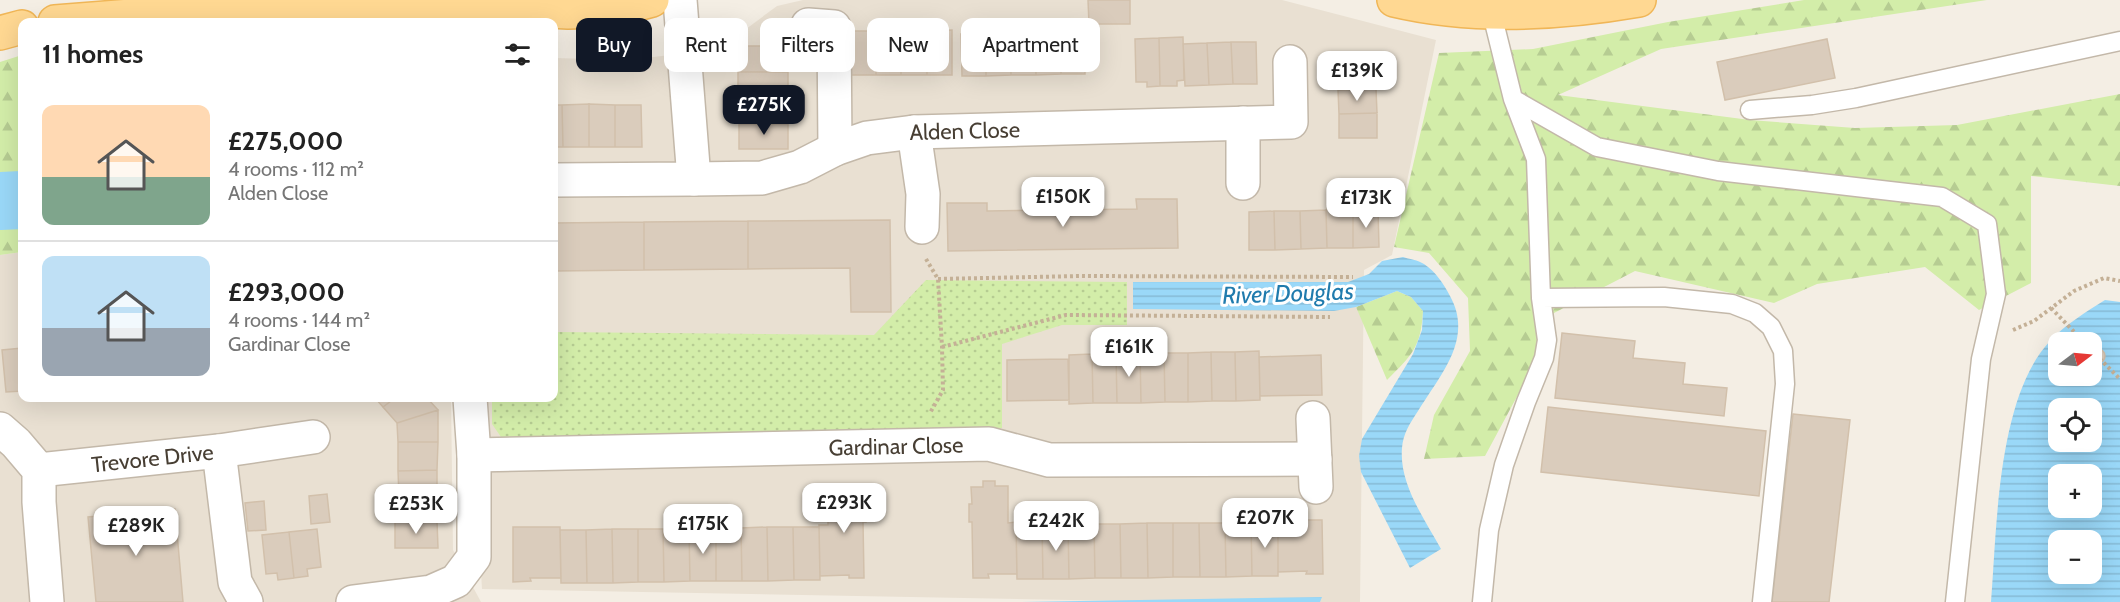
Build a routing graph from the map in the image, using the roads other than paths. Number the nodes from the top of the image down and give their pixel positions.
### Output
1 (652, 0) edge
2 (680, 0) edge
3 (1394, 0) edge
4 (1640, 0) edge
5 (206, 5) edge
6 (1492, 14) junction
7 (91, 18) edge
8 (18, 28) edge
9 (0, 33) edge
10 (2120, 40) edge
11 (1290, 62) dead end
12 (834, 72) edge
13 (1513, 99) junction
14 (1750, 110) dead end
15 (1243, 123) junction
16 (914, 132) junction
17 (835, 149) junction
18 (694, 179) junction
19 (558, 180) edge
20 (1243, 183) dead end
21 (921, 239) road end
22 (1541, 298) junction
23 (470, 402) edge
24 (1313, 418) dead end
25 (0, 429) edge
26 (313, 437) dead end
27 (219, 451) junction
28 (474, 455) junction
29 (39, 470) junction
30 (47, 602) edge
31 (246, 602) edge
32 (353, 602) edge
33 (1482, 602) edge
34 (1762, 602) edge
35 (1954, 602) edge

1 - 5 main road
2 - 18 street
3 - 6 main road
4 - 6 main road
5 - 7 main road
6 - 13 lane
8 - 9 main road
10 - 14 lane
11 - 15 street, Alden Close
12 - 17 street
13 - 22 lane
13 - 35 lane
15 - 16 street, Alden Close
15 - 20 street
16 - 17 street, Alden Close
16 - 21 street
17 - 18 street, Alden Close
18 - 19 street
22 - 33 lane
22 - 34 lane
23 - 28 street
24 - 28 street, Gardinar Close
25 - 29 street
26 - 27 street
27 - 29 street, Trevore Drive
27 - 31 street, Trevore Drive
28 - 32 street
29 - 30 street

